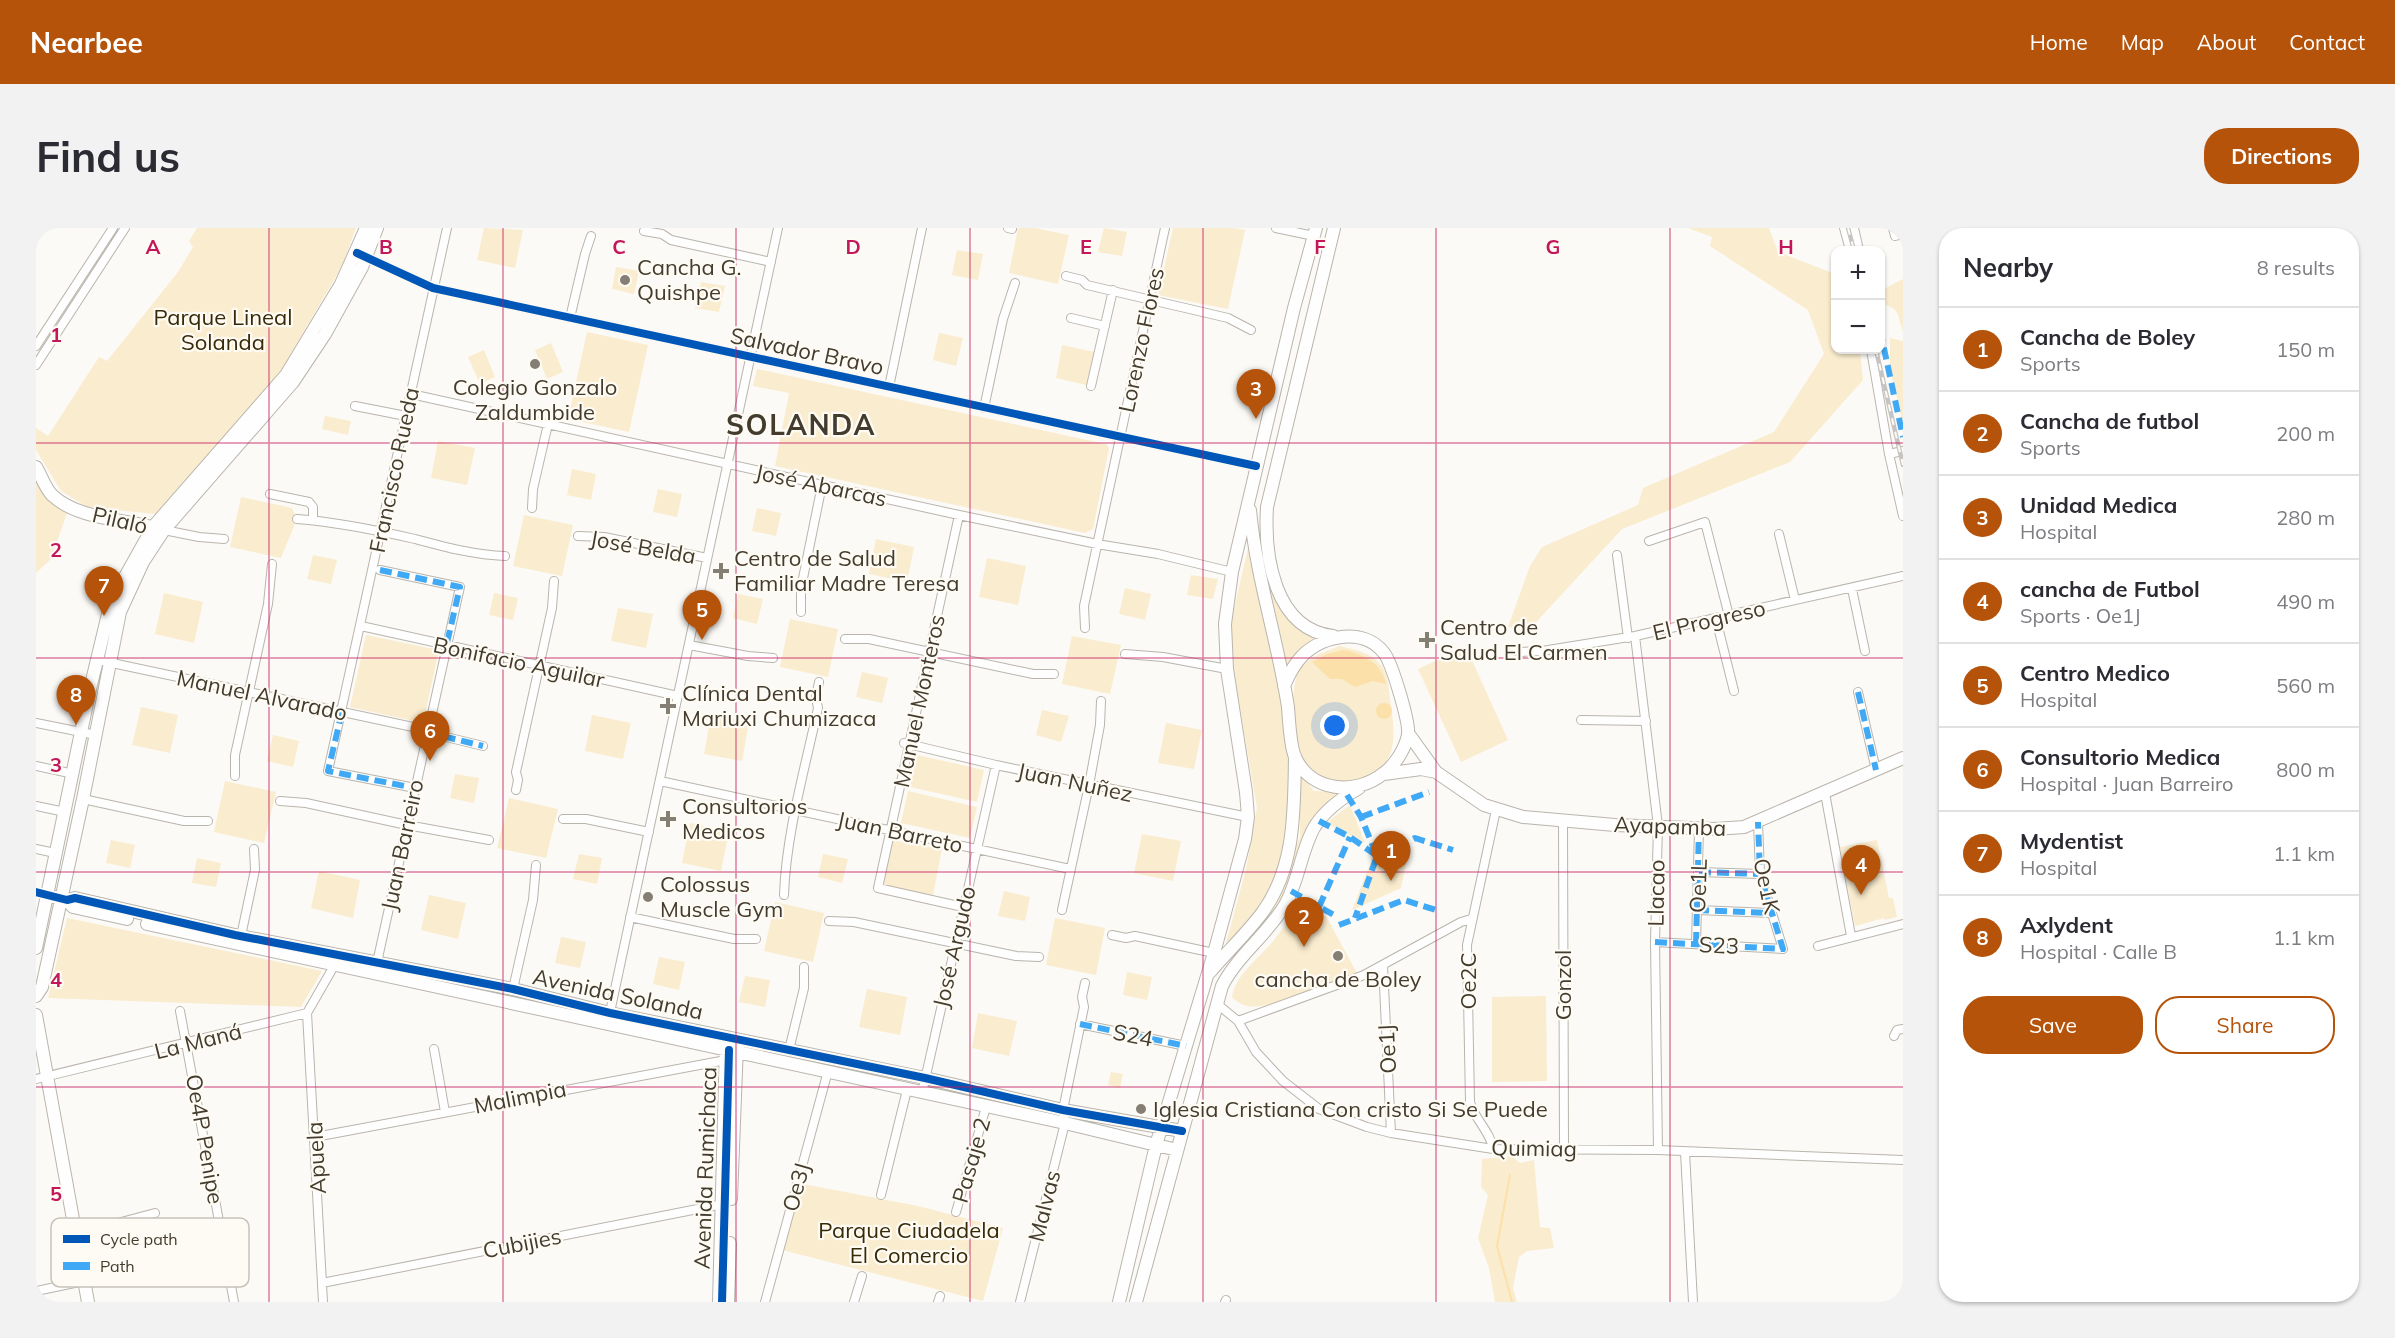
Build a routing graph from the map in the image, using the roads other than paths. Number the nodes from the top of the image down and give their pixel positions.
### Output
1 (113, 228) edge
2 (126, 228) edge
3 (366, 228) edge
4 (377, 228) edge
5 (447, 228) edge
6 (778, 228) edge
7 (922, 228) edge
8 (1165, 228) edge
9 (1276, 228) edge
10 (1334, 228) edge
11 (1844, 228) edge
12 (1854, 228) edge
13 (644, 231) dead end
14 (1315, 232) edge
15 (591, 236) dead end
16 (1849, 246) edge
17 (1858, 246) edge
18 (361, 255) junction
19 (771, 262) junction
20 (1066, 276) dead end
21 (1015, 283) dead end
22 (434, 288) junction
23 (1113, 290) junction
24 (1150, 298) junction
25 (570, 318) junction
26 (1071, 318) dead end
27 (1105, 327) junction
28 (1251, 330) dead end
29 (40, 331) edge
30 (52, 339) junction
31 (36, 346) edge
32 (1872, 354) edge
33 (750, 358) junction
34 (36, 364) edge
35 (1091, 386) dead end
36 (889, 387) junction
37 (411, 394) junction
38 (355, 406) dead end
39 (984, 408) junction
40 (406, 416) junction
41 (548, 424) junction
42 (1120, 437) junction
43 (1903, 451) edge
44 (1889, 454) junction
45 (728, 464) junction
46 (1256, 466) junction
47 (36, 467) edge
48 (822, 485) junction
49 (270, 494) dead end
50 (1249, 500) junction
51 (532, 508) dead end
52 (959, 515) junction
53 (1903, 516) edge
54 (297, 519) dead end
55 (313, 520) junction
56 (159, 528) junction
57 (381, 532) junction
58 (1779, 534) dead end
59 (578, 536) dead end
60 (224, 539) dead end
61 (1649, 541) dead end
62 (1097, 544) junction
63 (1617, 555) dead end
64 (505, 556) dead end
65 (707, 558) junction
66 (272, 564) dead end
67 (380, 570) dead end
68 (1232, 572) junction
69 (1903, 576) edge
70 (554, 581) dead end
71 (1852, 589) junction
72 (1795, 600) junction
73 (801, 612) dead end
74 (1729, 616) junction
75 (1716, 619) junction
76 (361, 626) junction
77 (1085, 628) dead end
78 (1340, 637) junction
79 (1631, 637) junction
80 (844, 639) dead end
81 (689, 645) junction
82 (446, 646) junction
83 (1514, 650) dead end
84 (1865, 651) dead end
85 (930, 653) junction
86 (1125, 654) dead end
87 (773, 658) dead end
88 (103, 661) junction
89 (538, 665) junction
90 (1227, 669) junction
91 (1054, 674) dead end
92 (819, 682) dead end
93 (1284, 686) junction
94 (1734, 691) dead end
95 (249, 692) junction
96 (1858, 692) dead end
97 (678, 696) junction
98 (1101, 701) dead end
99 (342, 712) junction
100 (1581, 720) dead end
101 (1646, 722) junction
102 (36, 723) edge
103 (427, 730) junction
104 (82, 733) junction
105 (1408, 733) junction
106 (96, 735) junction
107 (907, 743) junction
108 (483, 746) dead end
109 (1295, 756) junction
110 (1903, 758) edge
111 (996, 765) junction
112 (36, 766) edge
113 (1876, 770) junction
114 (1436, 772) junction
115 (74, 774) junction
116 (1383, 774) junction
117 (235, 776) dead end
118 (660, 781) junction
119 (1365, 784) junction
120 (1089, 785) junction
121 (415, 788) junction
122 (516, 790) dead end
123 (1825, 793) junction
124 (83, 799) junction
125 (280, 801) dead end
126 (36, 806) edge
127 (797, 810) junction
128 (1496, 810) junction
129 (65, 812) junction
130 (1248, 817) junction
131 (563, 819) dead end
132 (208, 821) dead end
133 (1563, 822) junction
134 (1758, 822) junction
135 (407, 825) junction
136 (1658, 826) junction
137 (1699, 828) junction
138 (891, 831) junction
139 (649, 832) junction
140 (489, 840) dead end
141 (36, 849) edge
142 (254, 849) dead end
143 (976, 849) junction
144 (55, 853) junction
145 (536, 866) dead end
146 (1070, 869) junction
147 (1698, 872) junction
148 (1760, 874) junction
149 (41, 894) edge
150 (784, 895) dead end
151 (63, 900) junction
152 (963, 907) junction
153 (1062, 910) dead end
154 (1697, 910) junction
155 (1771, 913) junction
156 (630, 917) junction
157 (1472, 919) junction
158 (829, 921) dead end
159 (1903, 924) edge
160 (37, 931) edge
161 (1112, 935) dead end
162 (241, 936) junction
163 (1851, 936) junction
164 (756, 939) dead end
165 (1655, 942) junction
166 (955, 944) junction
167 (1696, 944) junction
168 (1818, 946) dead end
169 (36, 948) edge
170 (1783, 949) joint
171 (1214, 953) junction
172 (1039, 957) dead end
173 (1383, 965) junction
174 (334, 966) junction
175 (804, 967) dead end
176 (376, 968) junction
177 (40, 972) edge
178 (1206, 978) junction
179 (1085, 983) dead end
180 (513, 989) junction
181 (36, 996) edge
182 (1216, 1003) junction
183 (180, 1011) dead end
184 (307, 1013) junction
185 (36, 1015) edge
186 (609, 1018) junction
187 (1238, 1021) junction
188 (1080, 1024) junction
189 (1903, 1029) edge
190 (1894, 1036) dead end
191 (732, 1037) junction
192 (187, 1044) junction
193 (1186, 1046) junction
194 (434, 1049) dead end
195 (789, 1050) junction
196 (729, 1053) junction
197 (828, 1071) junction
198 (42, 1078) edge
199 (925, 1078) junction
200 (908, 1090) junction
201 (922, 1093) junction
202 (986, 1107) junction
203 (1063, 1110) junction
204 (445, 1112) junction
205 (1065, 1123) junction
206 (1161, 1127) junction
207 (1182, 1131) junction
208 (1391, 1133) junction
209 (315, 1137) junction
210 (1156, 1145) junction
211 (1564, 1148) junction
212 (1493, 1149) junction
213 (1177, 1150) junction
214 (1658, 1150) junction
215 (1685, 1152) junction
216 (1903, 1160) edge
217 (881, 1195) dead end
218 (723, 1204) junction
219 (956, 1212) dead end
220 (155, 1213) dead end
221 (73, 1218) edge
222 (136, 1218) edge
223 (219, 1218) edge
224 (862, 1276) dead end
225 (322, 1283) junction
226 (51, 1286) edge
227 (85, 1287) edge
228 (231, 1287) edge
229 (36, 1291) edge
230 (88, 1302) edge
231 (234, 1302) edge
232 (323, 1302) edge
233 (719, 1302) edge
234 (728, 1302) edge
235 (765, 1302) edge
236 (854, 1302) edge
237 (1020, 1302) edge
238 (1119, 1302) edge
239 (1136, 1302) edge
240 (1693, 1302) edge

1 - 29 street
2 - 30 street
3 - 18 street
4 - 18 street
5 - 22 street, Francisco Rueda
6 - 19 street
7 - 36 street
8 - 24 street, Lorenzo Flores
9 - 14 street
10 - 78 street
11 - 16 street
12 - 17 street
13 - 19 street
14 - 46 street
15 - 25 street
18 - 22 street, Salvador Bravo
18 - 56 street
19 - 33 street
20 - 23 street
21 - 39 street
22 - 25 street, Salvador Bravo
22 - 37 street, Francisco Rueda
23 - 24 street
23 - 27 street
24 - 28 street
24 - 42 street, Lorenzo Flores
25 - 33 street, Salvador Bravo
26 - 27 street
27 - 35 street
29 - 30 street
29 - 31 street
30 - 34 street
32 - 44 street
33 - 36 street, Salvador Bravo
33 - 45 street
36 - 39 street, Salvador Bravo
37 - 40 street, Francisco Rueda
37 - 41 street, José Abarcas
38 - 40 street
39 - 42 street, Salvador Bravo
40 - 57 street, Francisco Rueda
41 - 45 street, José Abarcas
41 - 51 street
42 - 46 street, Salvador Bravo
42 - 62 street, Lorenzo Flores
43 - 44 street
44 - 53 street
45 - 48 street, José Abarcas
45 - 65 street
46 - 50 street
47 - 56 street, Pilaló
48 - 52 street, José Abarcas
48 - 73 street
49 - 55 street
50 - 68 street
50 - 93 street
52 - 62 street, José Abarcas
52 - 85 street, Manuel Monteros
54 - 55 street
55 - 57 street
56 - 60 street, Pilaló
56 - 88 street
57 - 64 street
57 - 76 street, Francisco Rueda
58 - 72 street
59 - 65 street, José Belda
61 - 74 street
62 - 68 street, José Abarcas
62 - 77 street, Lorenzo Flores
63 - 79 street, Llacao
65 - 81 street
66 - 95 street
67 - 82 street, Juan Barreiro
68 - 90 street
69 - 71 street, El Progreso
70 - 89 street
71 - 72 street, El Progreso
71 - 84 street
72 - 74 street, El Progreso
74 - 75 street, El Progreso
75 - 79 street, El Progreso
75 - 94 street
76 - 82 street, Bonifacio Aguilar
76 - 99 street, Francisco Rueda
78 - 93 street
78 - 105 street
79 - 83 street, El Progreso
79 - 101 street, Llacao
80 - 85 street
81 - 87 street
81 - 97 street
82 - 89 street, Bonifacio Aguilar
82 - 103 street, Juan Barreiro
85 - 91 street
85 - 107 street, Manuel Monteros
86 - 90 street
88 - 95 street, Manuel Alvarado
88 - 104 street
88 - 106 street
89 - 97 street, Bonifacio Aguilar
89 - 122 street
90 - 130 street
92 - 127 street
93 - 109 street
95 - 99 street, Manuel Alvarado
95 - 117 street
96 - 113 street
97 - 118 street
98 - 120 street
99 - 103 street, Manuel Alvarado
99 - 121 street, Francisco Rueda
100 - 101 street
101 - 136 street, Llacao
102 - 104 street
103 - 108 street, Manuel Alvarado
103 - 121 street, Juan Barreiro
104 - 106 street
104 - 115 street
105 - 114 street, Ayapamba
105 - 116 street
106 - 124 street
107 - 111 street, Juan Nuñez
107 - 138 street, Manuel Monteros
109 - 119 street
109 - 178 street
110 - 113 street, Ayapamba
111 - 120 street, Juan Nuñez
111 - 143 street, José Argudo
112 - 115 street
113 - 123 street, Ayapamba
114 - 116 street
114 - 128 street, Ayapamba
115 - 129 street
116 - 119 street
118 - 127 street, Juan Barreto
118 - 139 street
119 - 182 street
120 - 130 street, Juan Nuñez
120 - 146 street
121 - 135 street, Juan Barreiro
123 - 134 street, Ayapamba
123 - 163 street
124 - 132 street
124 - 151 street
125 - 135 street
126 - 129 street
127 - 138 street, Juan Barreto
127 - 150 street
128 - 133 street, Ayapamba
128 - 157 street, Oe2C
129 - 144 street
130 - 171 street
131 - 139 street
133 - 136 street, Ayapamba
133 - 211 street, Gonzol
134 - 137 street, Ayapamba
134 - 148 street, Oe1K
135 - 140 street
135 - 176 street, Juan Barreiro
136 - 137 street, Ayapamba
136 - 165 street, Llacao
137 - 147 street, Oe1L
138 - 143 street, Juan Barreto
138 - 152 street, Manuel Monteros
139 - 156 street
141 - 144 street
142 - 162 street
143 - 146 street, Juan Barreto
143 - 152 street, José Argudo
144 - 149 street
145 - 180 street
146 - 153 street
147 - 148 street
147 - 154 street, Oe1L
148 - 155 street, Oe1K
149 - 151 street, Avenida Solanda
149 - 160 street
151 - 162 street, Avenida Solanda
151 - 174 street, Avenida Solanda
151 - 177 street
152 - 166 street, José Argudo
154 - 155 street
154 - 167 street, Oe1L
155 - 170 street, Oe1K
156 - 164 street
156 - 186 street
157 - 173 street
157 - 212 street, Oe2C
158 - 166 street
159 - 163 street
160 - 169 street
161 - 171 street
162 - 176 street, Avenida Solanda
163 - 168 street
165 - 167 street, S23
165 - 214 street, Llacao
166 - 172 street
166 - 199 street, José Argudo
167 - 170 street, S23
171 - 178 street
173 - 187 street
173 - 208 street, Oe1J
174 - 176 street, Avenida Solanda
174 - 184 street
175 - 195 street
176 - 180 street, Avenida Solanda
176 - 186 street, Avenida Solanda
177 - 181 street
178 - 193 street
179 - 188 street, Malvas
180 - 186 street, Avenida Solanda
182 - 187 street, Quimiag
182 - 207 street
183 - 192 street, Oe4P Penipe
184 - 192 street, La Maná
184 - 209 street, Apuela
185 - 198 street
186 - 191 street, Avenida Solanda
186 - 196 street, Avenida Solanda
187 - 208 street, Quimiag
188 - 193 street, S24
188 - 203 street, Malvas
189 - 190 street
191 - 195 street, Avenida Solanda
191 - 196 street, Avenida Rumichaca
192 - 198 street, La Maná
192 - 223 street, Oe4P Penipe
193 - 206 street
194 - 204 street
195 - 199 street, Avenida Solanda
196 - 197 street, Avenida Solanda
196 - 204 street, Malimpia
196 - 218 street, Avenida Rumichaca
196 - 234 street, Avenida Rumichaca
197 - 200 street, Avenida Solanda
197 - 235 street, Oe3J
198 - 221 street
199 - 201 street, José Argudo
199 - 203 street, Avenida Solanda
200 - 201 street, Avenida Solanda
200 - 217 street
201 - 202 street, Avenida Solanda
202 - 205 street, Avenida Solanda
202 - 219 street, Pasaje 2
203 - 205 street, Malvas
203 - 206 street, Avenida Solanda
204 - 209 street, Malimpia
205 - 210 street, Avenida Solanda
205 - 237 street, Malvas
206 - 207 street, Avenida Solanda
206 - 210 street
207 - 213 street
208 - 212 street, Quimiag
209 - 225 street, Apuela
210 - 213 street, Avenida Solanda
210 - 238 street
211 - 212 street, Quimiag
211 - 214 street, Quimiag
213 - 239 street
214 - 215 street, Quimiag
215 - 216 street, Quimiag
215 - 240 street
218 - 225 street, Cubijies
218 - 233 street, Avenida Rumichaca
220 - 222 street
224 - 236 street
225 - 232 street, Apuela
226 - 229 street
227 - 230 street
228 - 231 street, Oe4P Penipe

